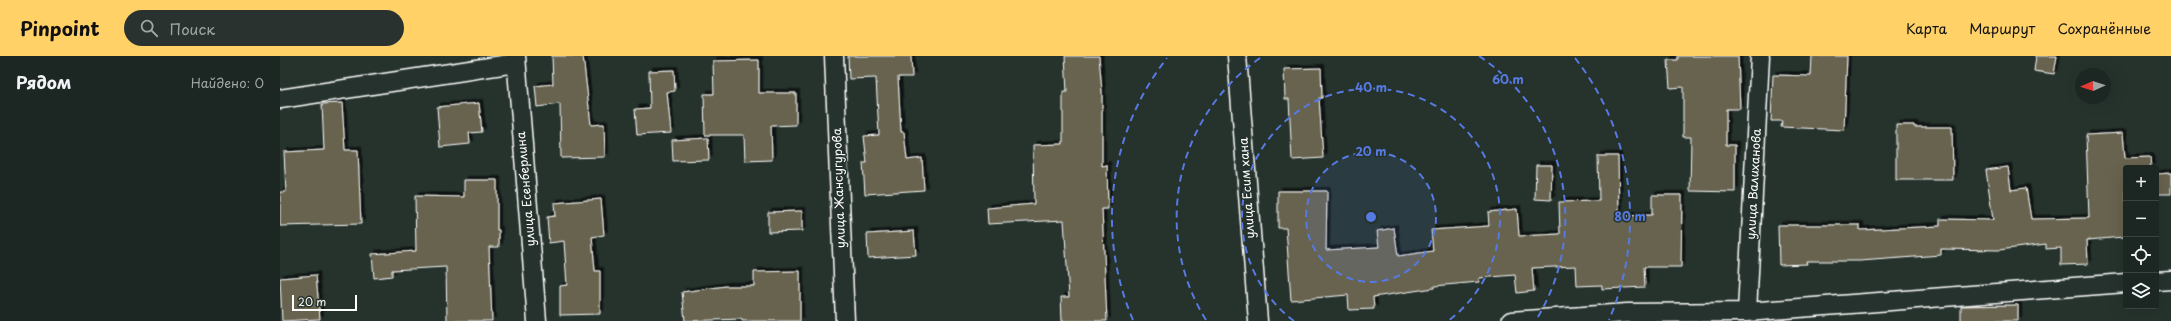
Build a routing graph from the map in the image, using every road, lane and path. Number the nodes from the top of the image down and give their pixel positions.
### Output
1 (834, 56) edge
2 (1237, 56) edge
3 (1760, 56) edge
4 (516, 59) edge
5 (280, 99) edge
6 (2171, 280) edge
7 (2159, 281) edge
8 (2123, 283) edge
9 (1747, 312) junction
10 (1628, 317) edge
11 (537, 321) edge
12 (844, 321) edge
13 (1258, 321) edge
14 (1511, 321) edge

1 - 12 street, улица Жансугурова
2 - 13 street, улица Есим хана
3 - 9 street, улица Валиханова
4 - 5 street
4 - 11 street, улица Есенберлина
6 - 7 street
8 - 9 street
9 - 10 street
10 - 14 street

